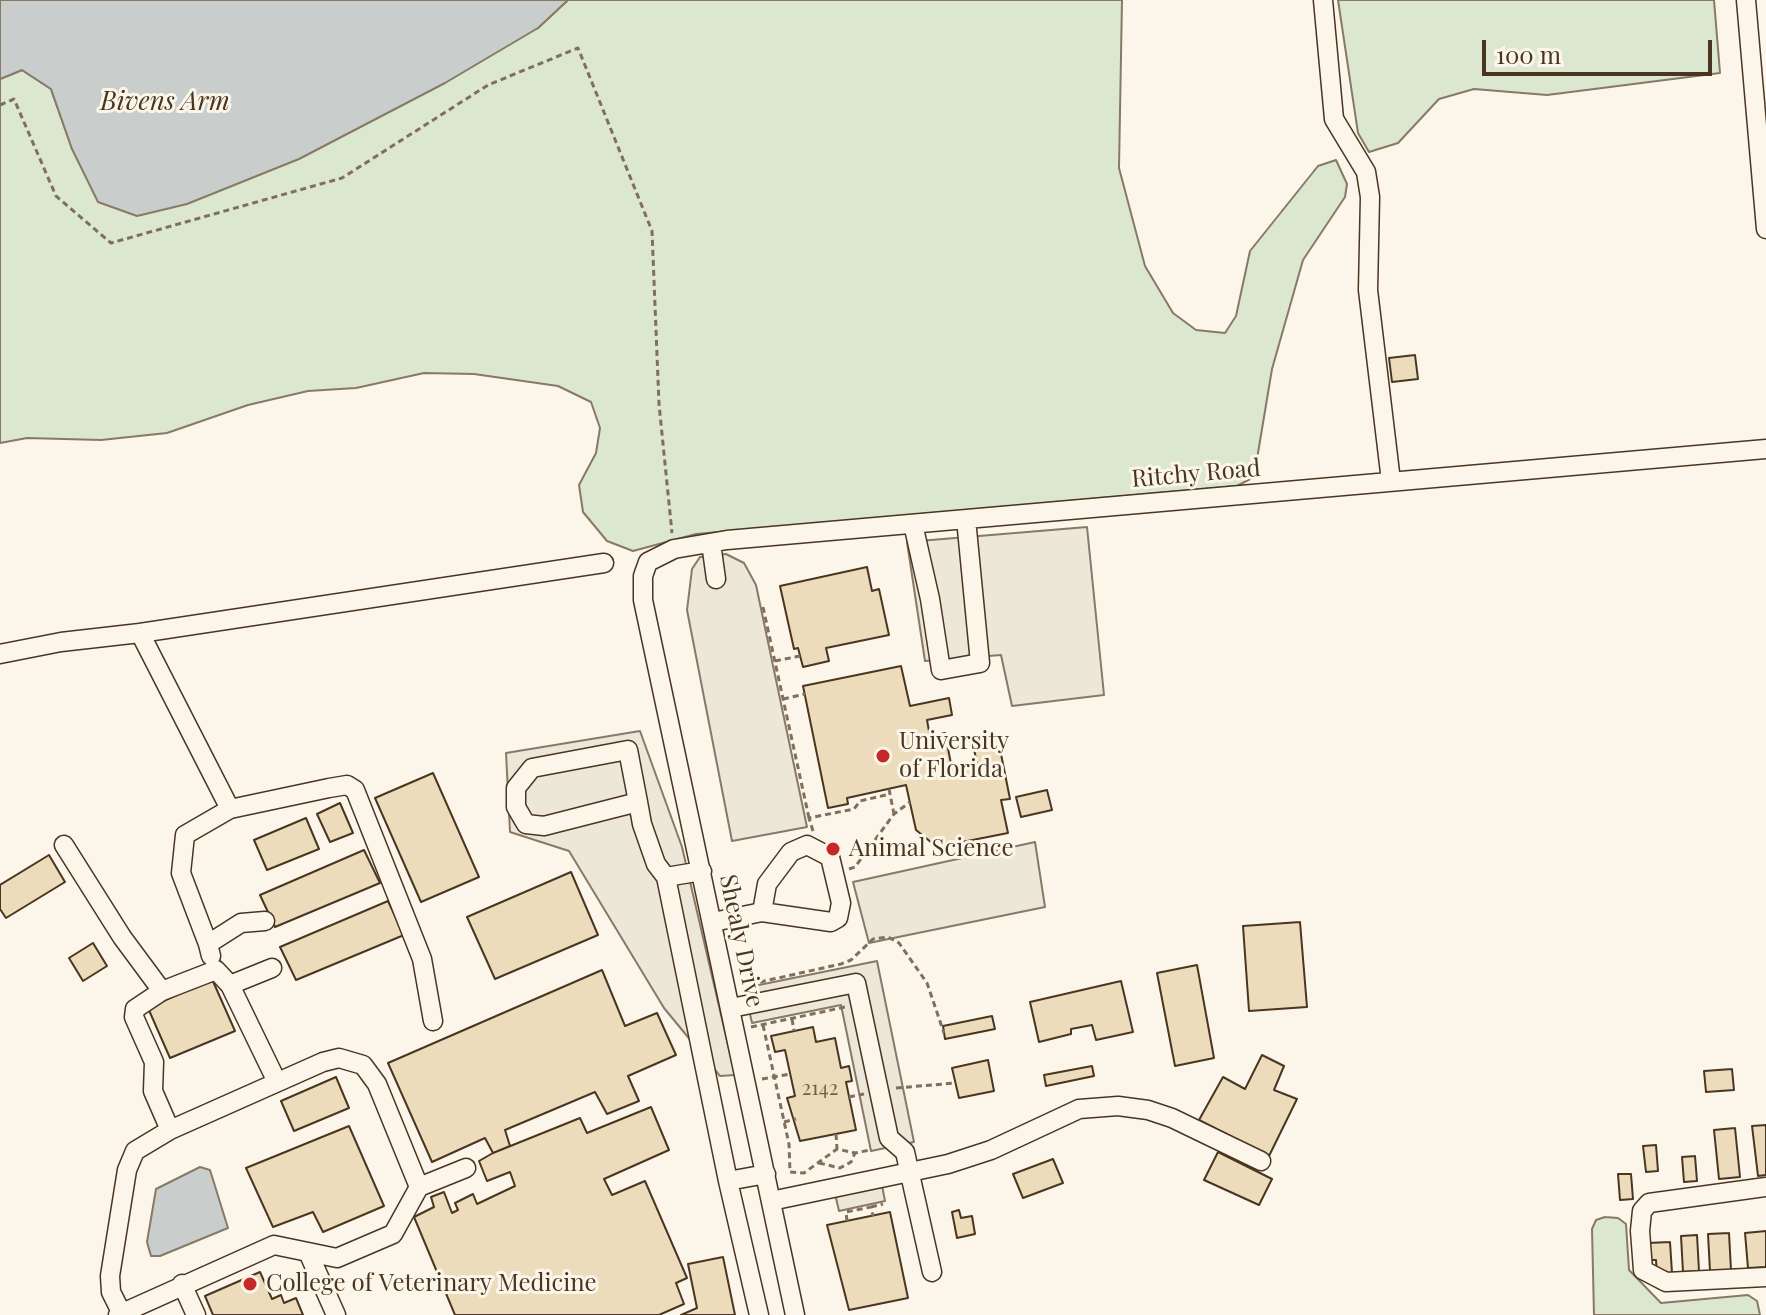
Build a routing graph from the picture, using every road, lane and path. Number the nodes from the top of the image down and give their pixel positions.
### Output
1 (1323, 0) edge
2 (1746, 0) edge
3 (0, 105) edge
4 (1766, 229) edge
5 (1766, 449) edge
6 (1391, 481) junction
7 (966, 519) junction
8 (913, 524) junction
9 (711, 543) junction
10 (674, 549) junction
11 (604, 563) dead end
12 (643, 576) joint
13 (716, 579) dead end
14 (763, 607) dead end
15 (140, 633) junction
16 (0, 654) edge
17 (800, 656) dead end
18 (775, 661) junction
19 (805, 694) dead end
20 (783, 699) junction
21 (638, 802) junction
22 (910, 802) dead end
23 (230, 809) junction
24 (894, 814) junction
25 (809, 818) junction
26 (815, 834) dead end
27 (64, 845) dead end
28 (844, 870) dead end
29 (702, 871) junction
30 (666, 877) junction
31 (762, 912) junction
32 (265, 921) dead end
33 (713, 922) junction
34 (208, 944) junction
35 (272, 968) dead end
36 (216, 970) junction
37 (230, 985) junction
38 (162, 991) junction
39 (849, 1006) dead end
40 (731, 1008) junction
41 (792, 1019) junction
42 (433, 1021) dead end
43 (763, 1025) junction
44 (746, 1029) dead end
45 (794, 1031) dead end
46 (790, 1074) dead end
47 (774, 1077) junction
48 (757, 1080) dead end
49 (277, 1082) junction
50 (956, 1083) dead end
51 (902, 1087) dead end
52 (858, 1095) dead end
53 (849, 1097) dead end
54 (796, 1119) dead end
55 (782, 1122) junction
56 (170, 1130) junction
57 (836, 1134) dead end
58 (837, 1149) junction
59 (870, 1150) dead end
60 (855, 1153) junction
61 (1261, 1161) dead end
62 (819, 1163) junction
63 (466, 1168) dead end
64 (910, 1172) junction
65 (766, 1174) junction
66 (728, 1181) junction
67 (419, 1187) junction
68 (1766, 1187) edge
69 (771, 1201) junction
70 (883, 1204) dead end
71 (871, 1207) junction
72 (873, 1216) dead end
73 (847, 1221) dead end
74 (308, 1252) junction
75 (932, 1272) dead end
76 (1766, 1277) edge
77 (182, 1284) junction
78 (119, 1314) edge
79 (196, 1315) edge
80 (336, 1315) edge
81 (759, 1315) edge
82 (795, 1315) edge

1 - 6 street
2 - 4 street
3 - 10 path
5 - 6 street, Ritchy Road
6 - 7 street, Ritchy Road
7 - 8 street, Ritchy Road
7 - 8 street
8 - 9 street, Ritchy Road
9 - 10 street, Ritchy Road
9 - 13 street
10 - 12 street, Ritchy Road
11 - 15 street
12 - 29 street, Shealy Drive
14 - 18 path
15 - 16 street
15 - 23 street
17 - 18 path
18 - 20 path
19 - 20 path
20 - 25 path
21 - 21 street
21 - 30 street
22 - 24 path
23 - 34 street
23 - 42 street
24 - 25 path
24 - 28 path
25 - 26 path
27 - 38 street
29 - 30 street
29 - 33 street, Shealy Drive
30 - 66 street
31 - 31 street
31 - 33 street
32 - 34 street
33 - 40 street, Shealy Drive
34 - 36 street
35 - 37 street
36 - 37 street
36 - 38 street
37 - 49 street
38 - 56 street
39 - 41 path
40 - 64 street
40 - 65 street, Shealy Drive
41 - 43 path
41 - 45 path
43 - 44 path
43 - 47 path
46 - 47 path
47 - 48 path
47 - 55 path
49 - 56 street
49 - 67 street
50 - 51 path
52 - 53 path
54 - 55 path
55 - 62 path
56 - 78 street
57 - 58 path
58 - 60 path
58 - 62 path
59 - 60 path
60 - 62 path
61 - 64 street
63 - 67 street
64 - 69 street
64 - 75 street
65 - 66 street
65 - 69 street, Shealy Drive
66 - 81 street
67 - 74 street
68 - 76 street
69 - 82 street, Shealy Drive
70 - 71 path
71 - 72 path
71 - 73 path
74 - 77 street
74 - 80 street
77 - 78 street
77 - 79 street

